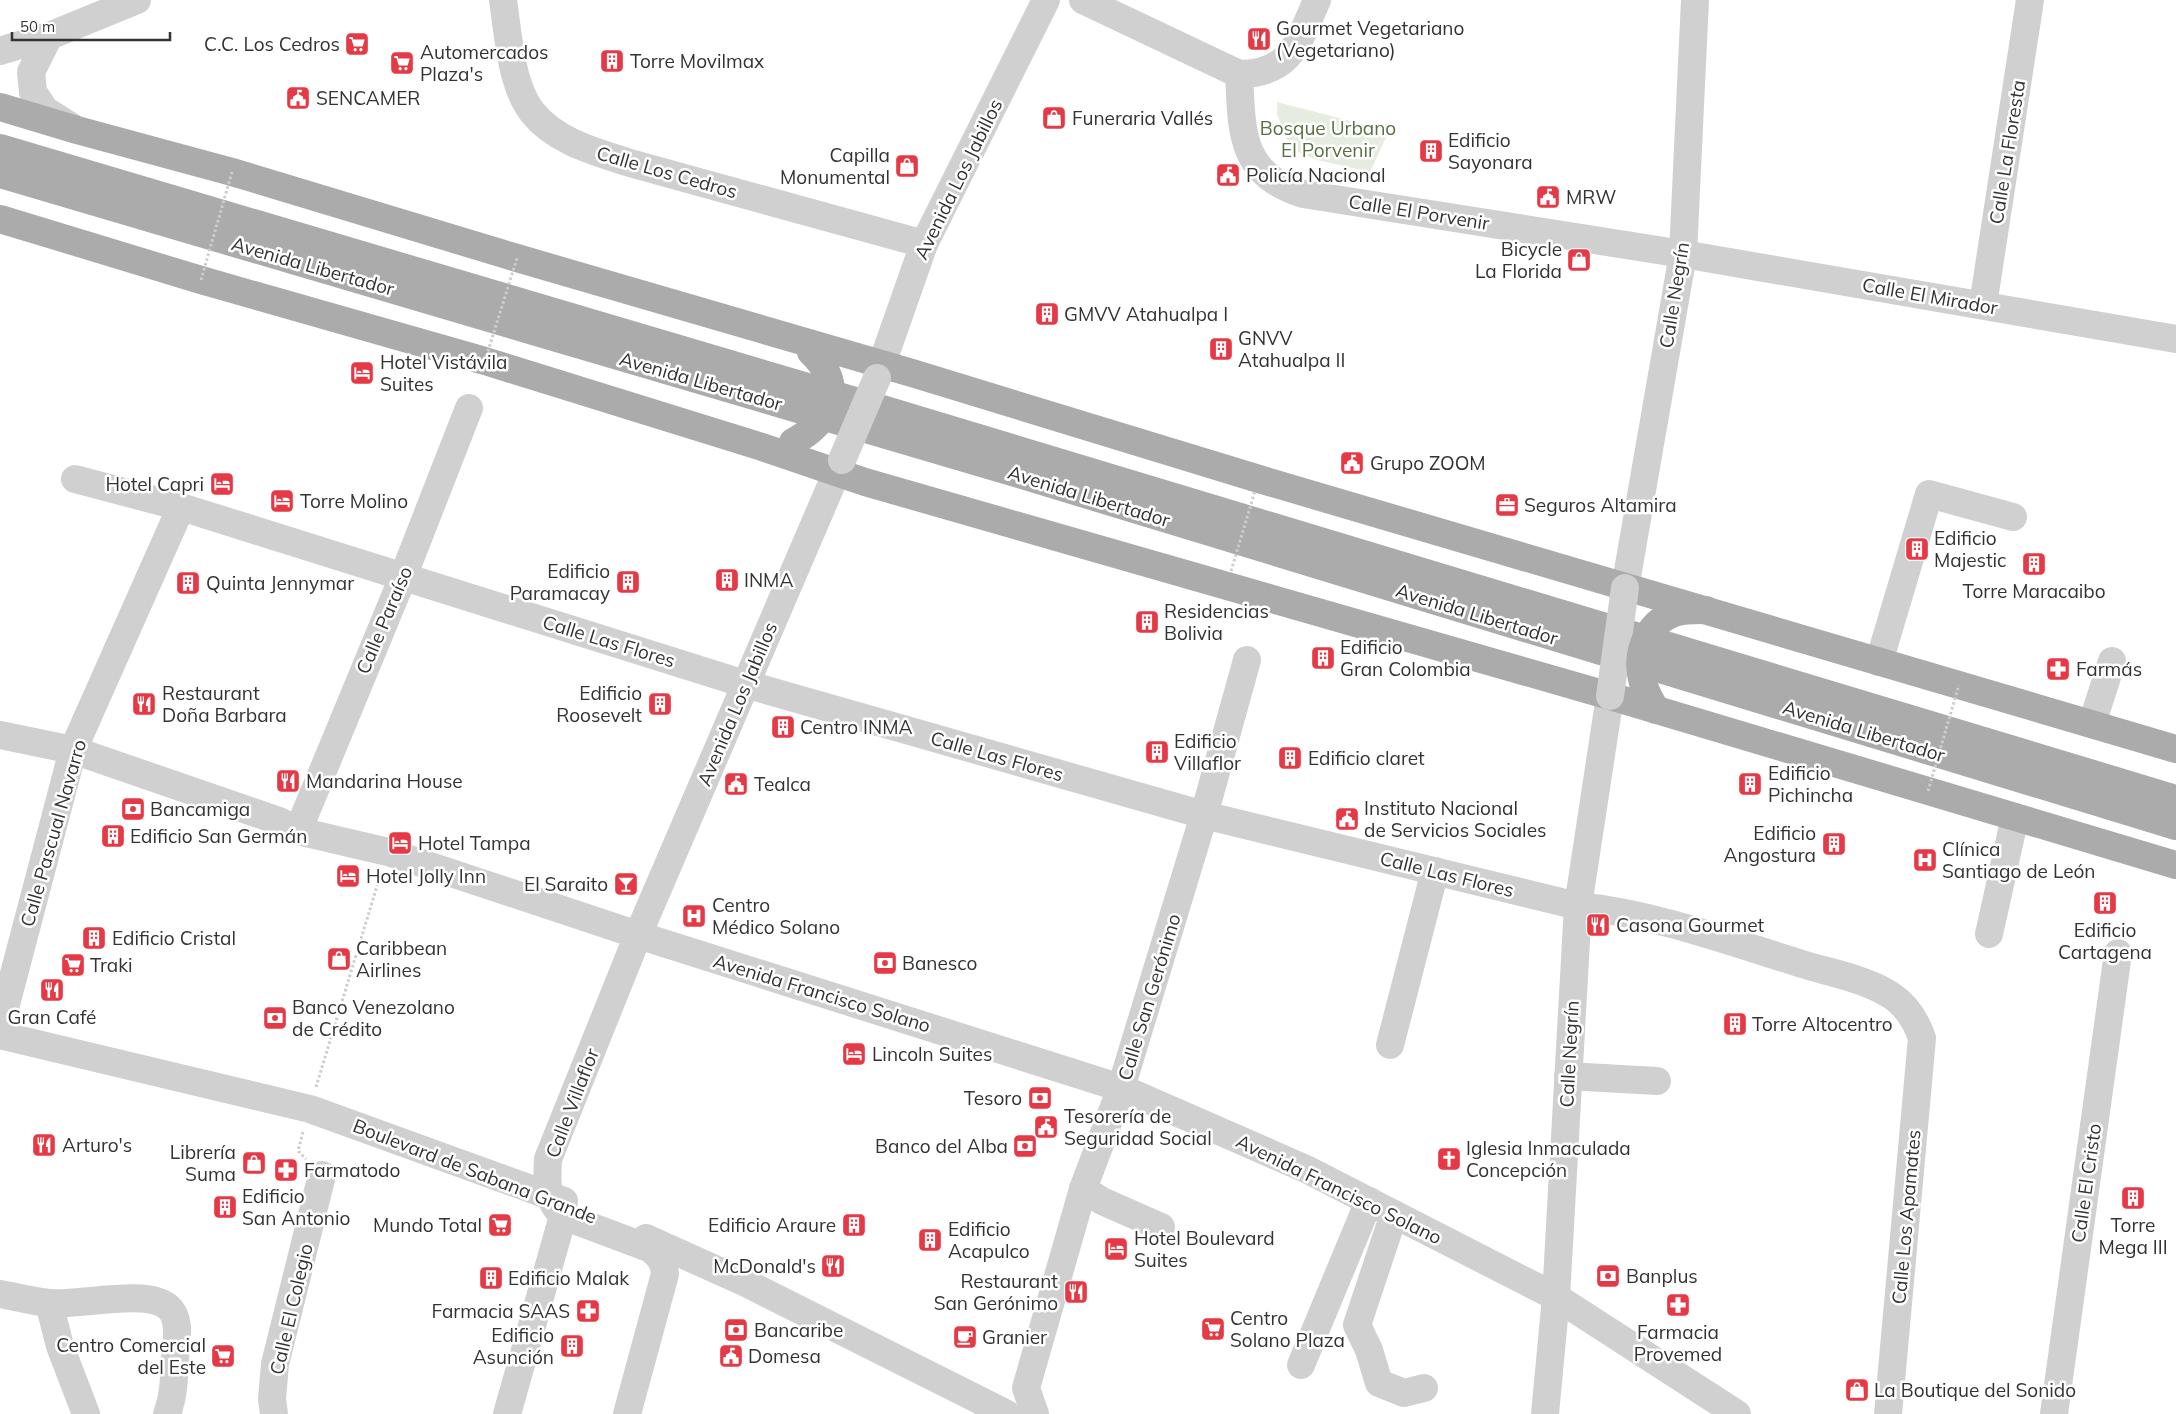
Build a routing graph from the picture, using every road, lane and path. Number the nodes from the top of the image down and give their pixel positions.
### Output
1 (137, 0) edge
2 (503, 0) edge
3 (1046, 0) edge
4 (1083, 0) edge
5 (1317, 0) edge
6 (1695, 0) edge
7 (2030, 0) edge
8 (49, 36) junction
9 (0, 51) edge
10 (1239, 74) junction
11 (0, 107) edge
12 (77, 130) junction
13 (0, 148) edge
14 (232, 172) junction
15 (0, 174) edge
16 (0, 219) edge
17 (924, 244) junction
18 (1683, 254) junction
19 (517, 258) junction
20 (201, 280) junction
21 (1984, 305) junction
22 (2176, 339) edge
23 (800, 345) junction
24 (485, 361) junction
25 (880, 371) junction
26 (469, 408) dead end
27 (762, 447) junction
28 (839, 467) junction
29 (75, 479) dead end
30 (1255, 491) dead end
31 (180, 507) junction
32 (2013, 517) dead end
33 (1231, 571) dead end
34 (403, 577) junction
35 (1625, 588) junction
36 (1706, 610) junction
37 (1247, 660) dead end
38 (2112, 661) dead end
39 (1879, 662) junction
40 (745, 684) junction
41 (1959, 686) junction
42 (1610, 696) junction
43 (1656, 710) junction
44 (2092, 724) junction
45 (0, 735) edge
46 (2176, 749) edge
47 (73, 750) junction
48 (1928, 791) junction
49 (2176, 799) edge
50 (1204, 815) junction
51 (2015, 817) junction
52 (2176, 826) edge
53 (298, 831) junction
54 (388, 852) junction
55 (2176, 864) edge
56 (1435, 871) junction
57 (1578, 906) junction
58 (1989, 934) dead end
59 (638, 935) junction
60 (2118, 953) dead end
61 (1916, 1021) joint
62 (0, 1027) edge
63 (0, 1035) edge
64 (1390, 1045) dead end
65 (1568, 1076) junction
66 (1657, 1081) dead end
67 (1121, 1088) junction
68 (310, 1109) junction
69 (322, 1175) joint
70 (1083, 1189) junction
71 (1368, 1201) junction
72 (556, 1205) junction
73 (1394, 1214) junction
74 (1161, 1227) dead end
75 (0, 1294) edge
76 (1556, 1297) junction
77 (49, 1303) junction
78 (1302, 1365) dead end
79 (1424, 1388) dead end
80 (86, 1414) edge
81 (167, 1414) edge
82 (274, 1414) edge
83 (507, 1414) edge
84 (627, 1414) edge
85 (1007, 1414) edge
86 (1035, 1414) edge
87 (1545, 1414) edge
88 (1737, 1414) edge
89 (1888, 1414) edge
90 (2054, 1414) edge

1 - 8 street
2 - 17 street, Calle Los Cedros
3 - 17 street, Avenida Los Jabillos
4 - 10 street
5 - 10 street
6 - 18 street, Calle Negrín
7 - 21 street, Calle La Floresta
8 - 9 street
8 - 12 street
10 - 18 street, Calle El Porvenir
11 - 12 main road
12 - 14 main road
13 - 49 main road, Avenida Libertador
14 - 19 main road
14 - 20 path, bridge
15 - 52 main road, Avenida Libertador
16 - 20 main road, Avenida Libertador
17 - 25 street, Avenida Los Jabillos
18 - 21 street, Calle El Mirador
18 - 35 street, Calle Negrín
19 - 23 main road
19 - 24 path, bridge
20 - 24 main road, Avenida Libertador
21 - 22 street, Calle El Mirador
23 - 25 main road
23 - 27 main road, bridge
24 - 27 main road, Avenida Libertador
25 - 28 street, Avenida Los Jabillos, bridge
25 - 35 main road
26 - 34 street, Calle Paraíso
27 - 28 main road, Avenida Libertador
28 - 40 street, Avenida Los Jabillos
28 - 42 main road, Avenida Libertador
29 - 31 street, Calle Las Flores
30 - 33 path, bridge
31 - 34 street, Calle Las Flores
31 - 47 street, Calle Pascual Navarro
32 - 39 street
34 - 40 street, Calle Las Flores
34 - 53 street, Calle Paraíso
35 - 36 main road
35 - 42 street, Calle Negrín, bridge
36 - 39 main road
36 - 43 main road, bridge
37 - 50 street, Calle San Gerónimo
38 - 44 street
39 - 41 main road
40 - 50 street, Calle Las Flores
40 - 59 street, Avenida Los Jabillos
41 - 44 main road
41 - 48 path, bridge
42 - 43 main road, Avenida Libertador
42 - 57 street, Calle Negrín
43 - 48 main road, Avenida Libertador
44 - 46 main road
45 - 47 street, Avenida Francisco Solano
47 - 53 street, Avenida Francisco Solano
47 - 62 street, Calle Pascual Navarro
48 - 51 main road, Avenida Libertador
50 - 56 street, Calle Las Flores
50 - 67 street, Calle San Gerónimo
51 - 55 main road, Avenida Libertador
51 - 58 street
53 - 54 street, Avenida Francisco Solano
54 - 59 street, Avenida Francisco Solano
54 - 68 path
56 - 57 street, Calle Las Flores
56 - 64 street
57 - 61 street, Calle Las Flores
57 - 65 street, Calle Negrín
59 - 67 street, Avenida Francisco Solano
59 - 72 street, Calle Villaflor
60 - 90 street, Calle El Cristo
61 - 89 street, Calle Los Apamates
63 - 68 street, Boulevard de Sabana Grande
65 - 66 street
65 - 76 street, Calle Negrín
67 - 70 street, Calle San Gerónimo
67 - 71 street, Avenida Francisco Solano
68 - 69 path
68 - 72 street, Boulevard de Sabana Grande
69 - 82 street, Calle El Colegio
70 - 74 street
70 - 86 street, Calle San Gerónimo
71 - 73 street, Avenida Francisco Solano
71 - 78 street
72 - 83 street, Calle Villaflor
72 - 84 street
72 - 85 street, Boulevard de Sabana Grande
73 - 76 street, Avenida Francisco Solano
73 - 79 street
75 - 77 street
76 - 87 street, Calle Negrín
76 - 88 street, Avenida Francisco Solano
77 - 80 street
77 - 81 street

